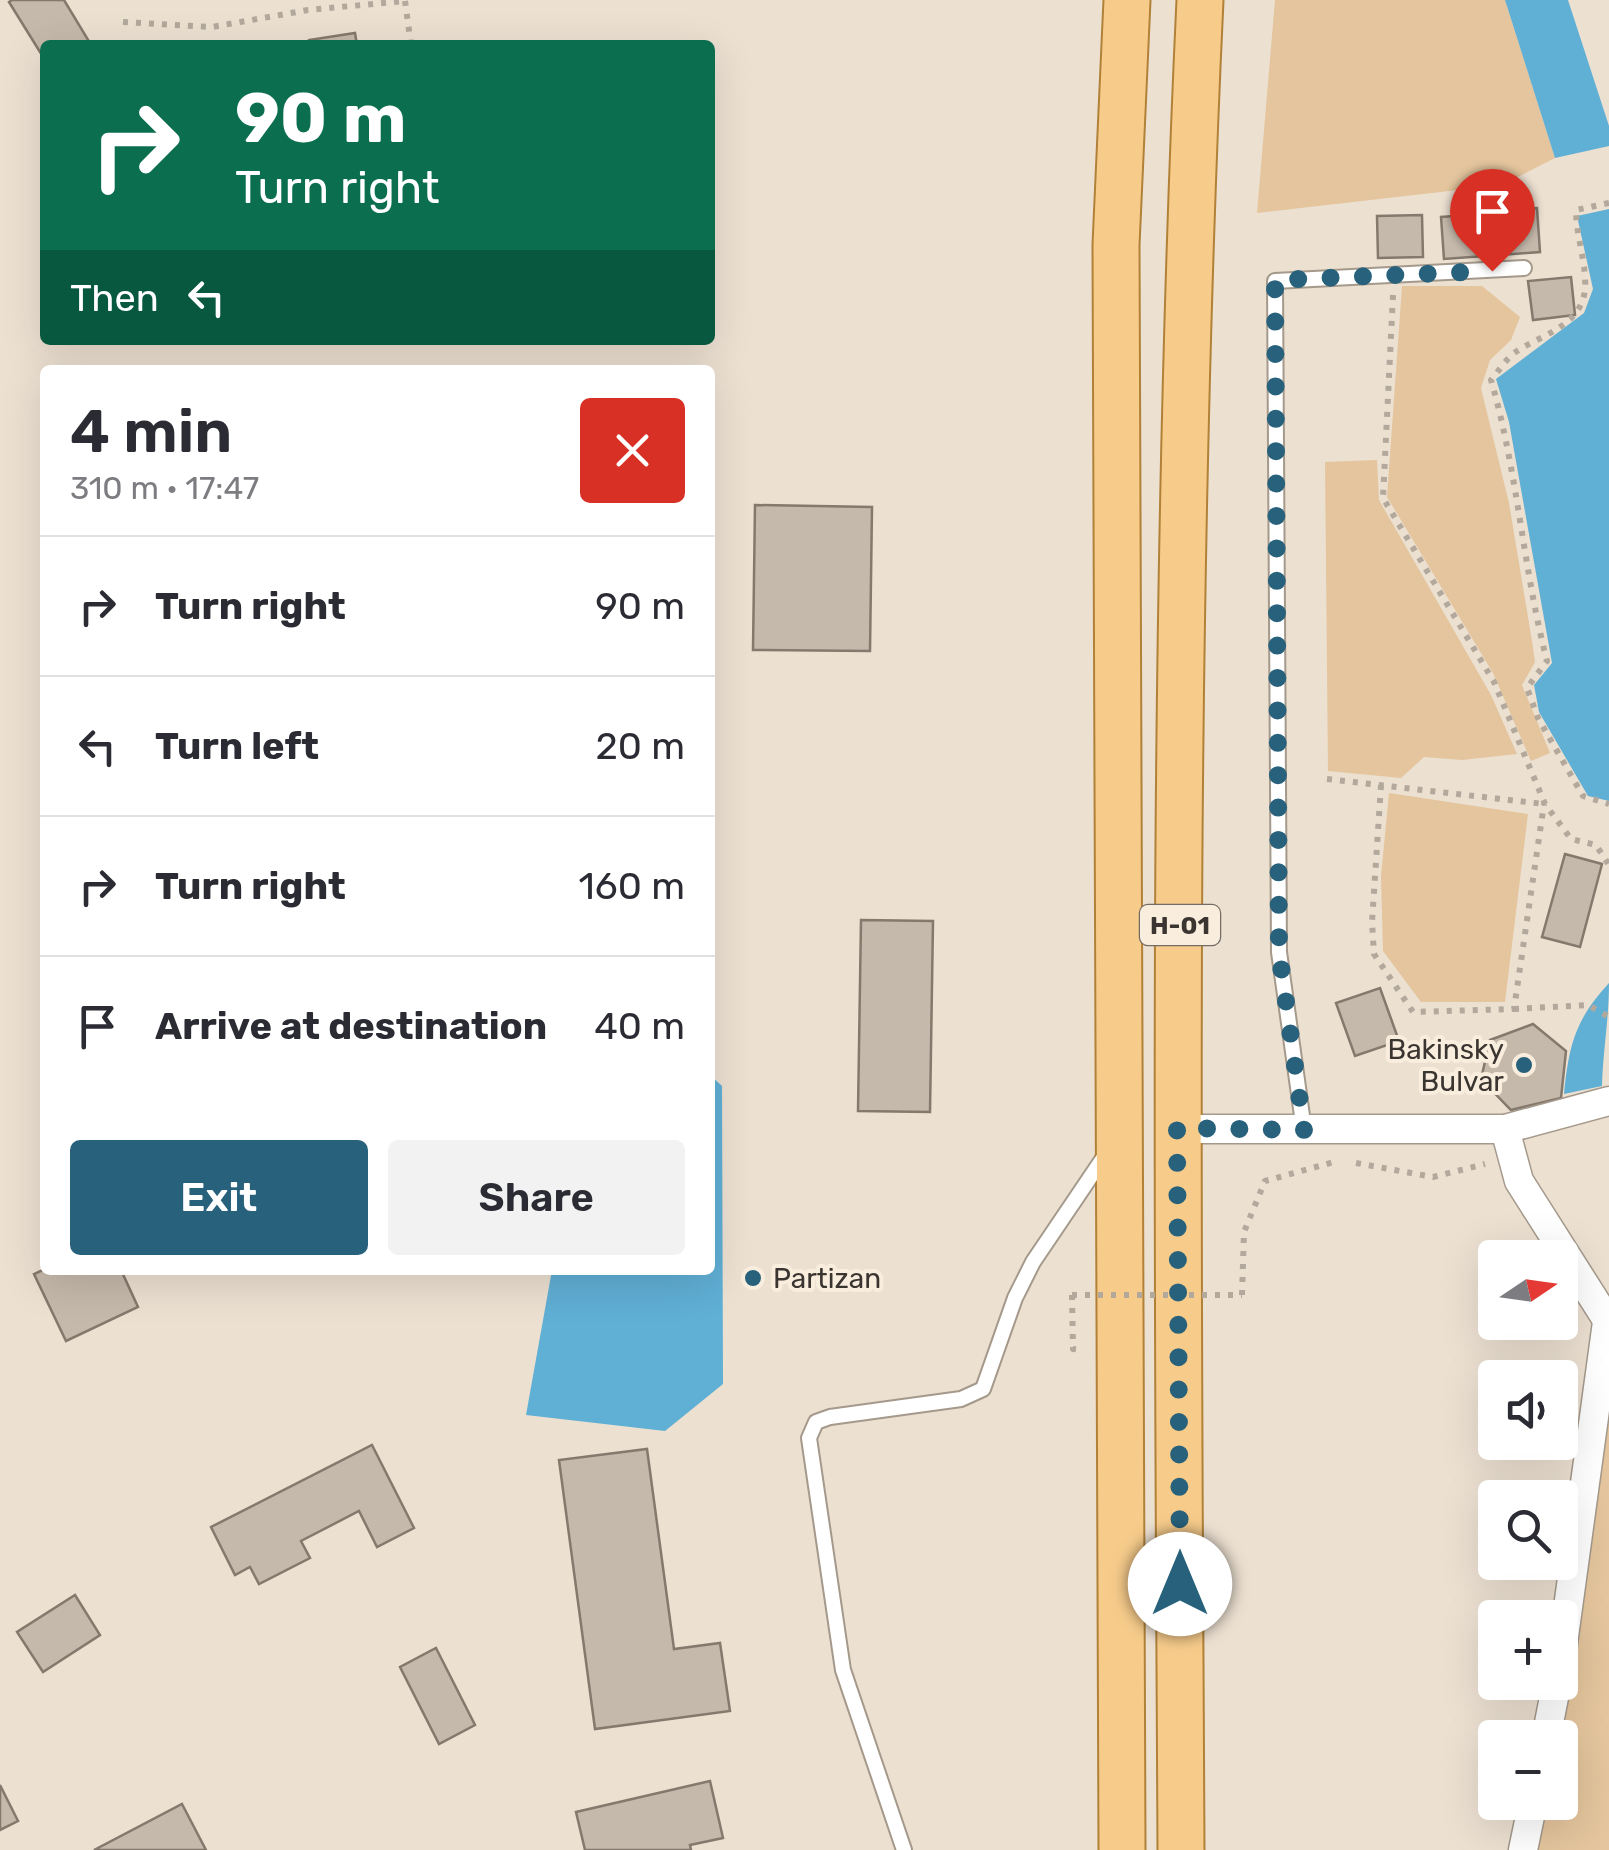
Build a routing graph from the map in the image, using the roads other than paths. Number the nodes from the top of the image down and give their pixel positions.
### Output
1 (1127, 0) edge
2 (1200, 0) edge
3 (1524, 268) dead end
4 (1609, 1102) edge
5 (1177, 1128) junction
6 (1505, 1128) junction
7 (1304, 1130) junction
8 (1118, 1137) junction
9 (1608, 1323) edge
10 (1569, 1600) edge
11 (1530, 1820) edge
12 (904, 1850) edge
13 (1122, 1850) edge
14 (1182, 1850) edge
15 (1524, 1850) edge

1 - 8 main road, Н-01
2 - 5 main road, Н-01
3 - 7 lane
4 - 6 street
5 - 7 street
5 - 14 main road, Н-01
6 - 7 street
6 - 9 street
8 - 12 lane
8 - 13 main road, Н-01
9 - 10 street
11 - 15 street

